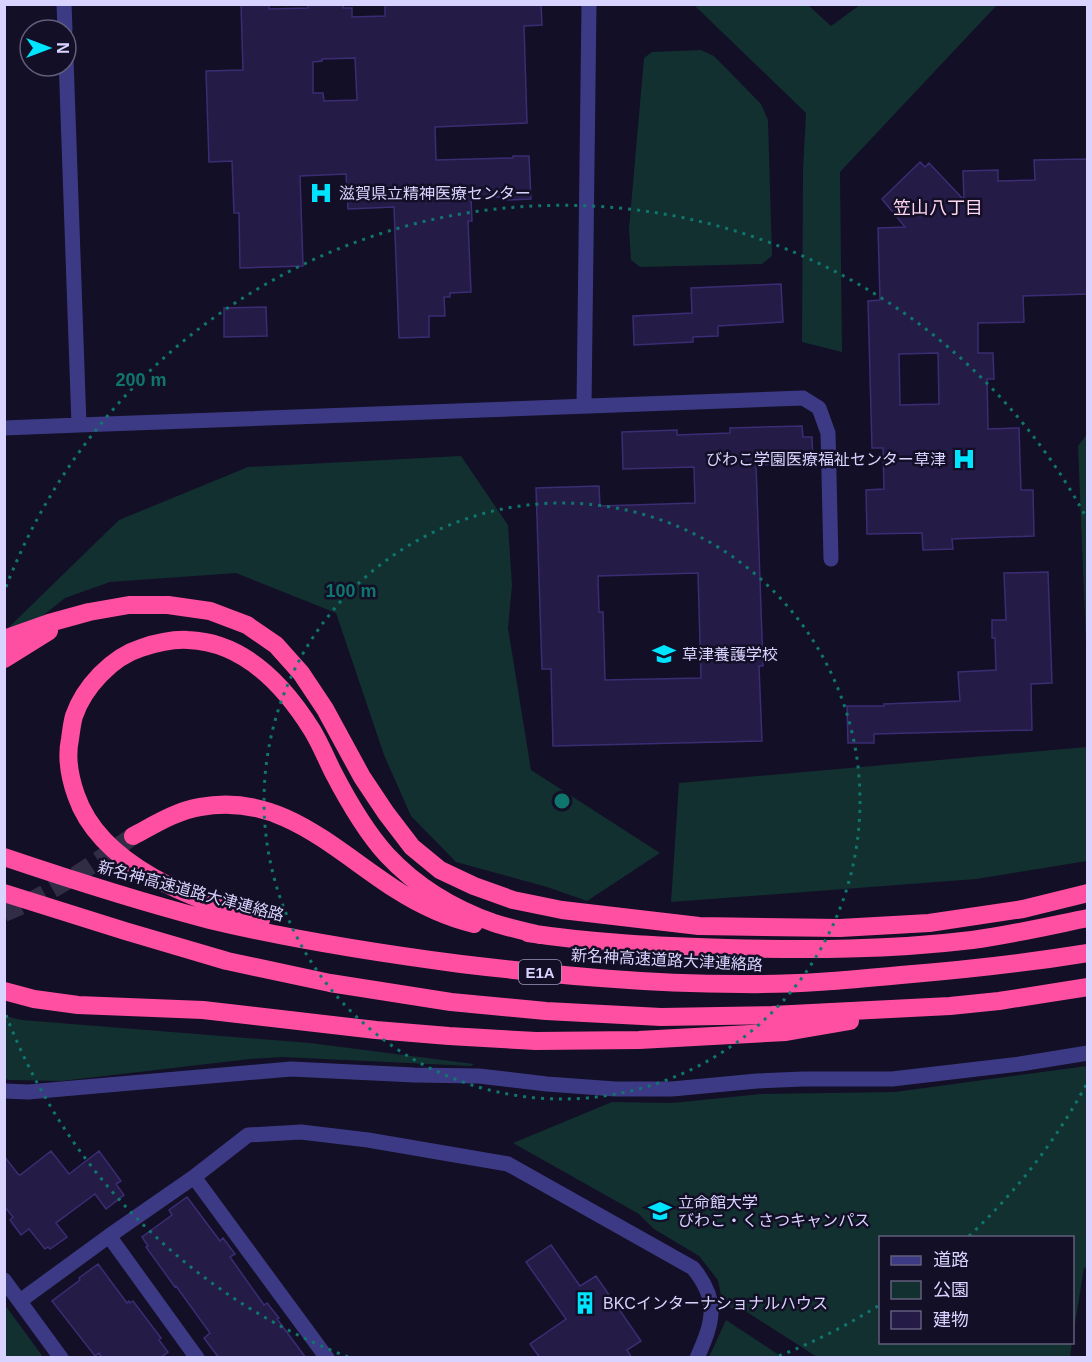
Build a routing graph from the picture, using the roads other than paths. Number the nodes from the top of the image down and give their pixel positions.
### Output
1 (589, 4) edge
2 (67, 78) edge
3 (584, 406) junction
4 (79, 425) junction
5 (4, 428) edge
6 (831, 560) dead end
7 (88, 612) junction
8 (4, 639) edge
9 (4, 659) edge
10 (133, 836) tunnel mouth
11 (4, 857) edge
12 (4, 893) edge
13 (1088, 893) edge
14 (1088, 918) edge
15 (540, 935) junction
16 (351, 949) junction
17 (1088, 953) edge
18 (1088, 987) edge
19 (6, 992) edge
20 (950, 1006) junction
21 (1088, 1053) edge
22 (4, 1091) edge
23 (194, 1177) junction
24 (109, 1236) junction
25 (4, 1280) edge
26 (20, 1301) junction
27 (61, 1358) edge
28 (197, 1358) edge
29 (327, 1358) edge
30 (697, 1358) edge

1 - 3 street
2 - 4 street
3 - 4 street
3 - 6 street
4 - 5 street
7 - 8 highway
7 - 9 highway
7 - 13 highway
10 - 15 highway
11 - 16 highway, 新名神高速道路大津連絡路 / E1A
12 - 20 highway, E1A
14 - 15 highway
15 - 16 highway
16 - 17 highway, 新名神高速道路大津連絡路 / E1A
18 - 20 highway, E1A
19 - 20 highway
21 - 22 street
23 - 24 street
23 - 29 street
23 - 30 street
24 - 26 street
24 - 28 street
25 - 26 street
26 - 27 street

